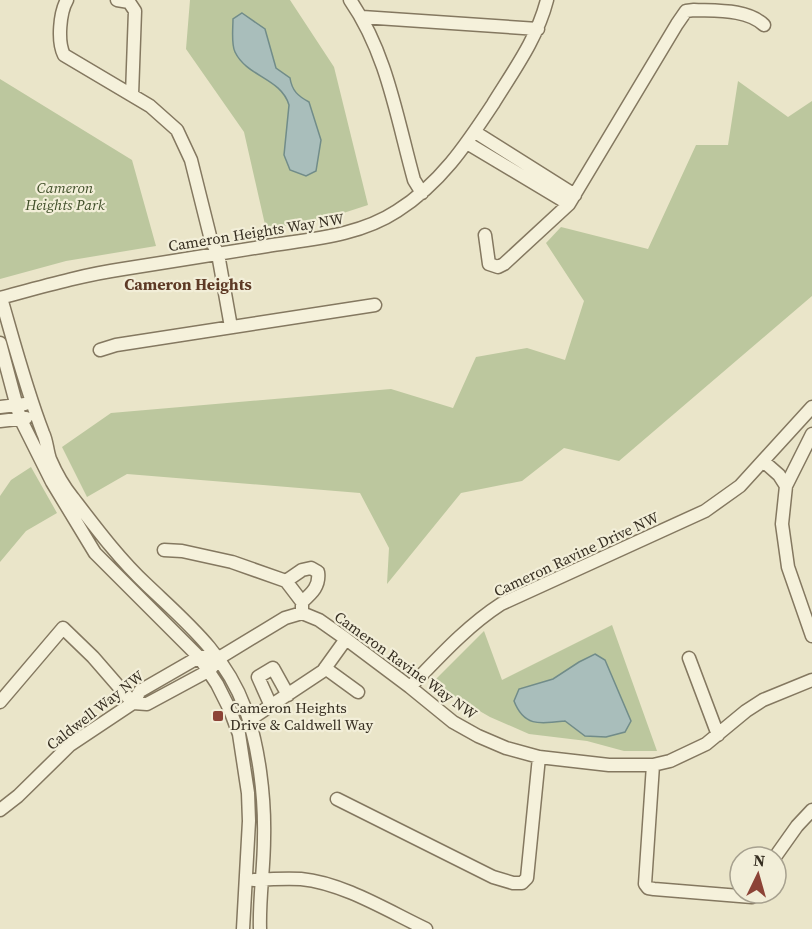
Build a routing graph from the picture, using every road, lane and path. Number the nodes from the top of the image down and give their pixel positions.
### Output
1 (68, 0) edge
2 (117, 0) edge
3 (350, 0) edge
4 (547, 0) edge
5 (362, 17) junction
6 (764, 25) dead end
7 (538, 29) junction
8 (132, 95) junction
9 (475, 132) junction
10 (467, 143) junction
11 (422, 193) junction
12 (572, 199) junction
13 (485, 235) dead end
14 (218, 254) junction
15 (1, 298) edge
16 (375, 305) dead end
17 (231, 327) junction
18 (0, 343) edge
19 (99, 350) dead end
20 (32, 402) junction
21 (17, 405) junction
22 (0, 407) edge
23 (812, 408) edge
24 (36, 416) junction
25 (20, 418) junction
26 (0, 421) edge
27 (812, 434) edge
28 (45, 458) junction
29 (763, 462) junction
30 (786, 486) junction
31 (68, 500) junction
32 (164, 550) dead end
33 (286, 581) junction
34 (302, 607) junction
35 (812, 636) edge
36 (346, 639) junction
37 (199, 657) junction
38 (219, 658) junction
39 (689, 658) dead end
40 (326, 668) junction
41 (210, 670) junction
42 (812, 680) edge
43 (410, 687) junction
44 (358, 692) dead end
45 (288, 694) junction
46 (0, 702) edge
47 (133, 703) junction
48 (271, 706) junction
49 (249, 720) junction
50 (718, 735) junction
51 (539, 757) junction
52 (653, 765) junction
53 (337, 799) dead end
54 (0, 810) edge
55 (812, 810) edge
56 (784, 845) edge
57 (266, 880) junction
58 (244, 881) junction
59 (728, 895) edge
60 (243, 929) edge
61 (260, 929) edge
62 (426, 929) edge

1 - 8 street
2 - 8 street
3 - 5 street
4 - 7 street, Cameron Heights Way NW
5 - 7 street
5 - 11 street
6 - 12 street
7 - 9 street, Cameron Heights Way NW
8 - 14 street
9 - 10 street, Cameron Heights Way NW
9 - 12 street
10 - 11 street, Cameron Heights Way NW
10 - 12 street
11 - 14 street, Cameron Heights Way NW
12 - 13 street
14 - 15 street, Cameron Heights Way NW
14 - 17 street
15 - 20 street
16 - 17 street
17 - 19 street
18 - 21 street
20 - 21 street
20 - 24 street
21 - 22 street
21 - 25 street
23 - 29 street, Cameron Ravine Drive NW
24 - 25 street
24 - 28 street
25 - 26 street
25 - 28 street
27 - 30 street
28 - 31 street
29 - 30 street
29 - 43 street, Cameron Ravine Drive NW
30 - 35 street
31 - 37 street
31 - 38 street
32 - 33 street
33 - 34 street
33 - 34 street
34 - 36 street, Cameron Ravine Way NW
34 - 38 street
36 - 40 street
36 - 43 street, Cameron Ravine Way NW
37 - 38 street
37 - 41 street
37 - 47 street, Caldwell Way NW
38 - 41 street
38 - 49 street
39 - 50 street
40 - 44 street
40 - 45 street
41 - 47 street
41 - 58 street
42 - 50 street, Cameron Ravine Way NW
43 - 51 street, Cameron Ravine Way NW
45 - 48 street
45 - 48 street
46 - 47 street
47 - 54 street, Caldwell Way NW
48 - 49 street
49 - 57 street
50 - 52 street, Cameron Ravine Way NW
51 - 52 street, Cameron Ravine Way NW
51 - 53 street
52 - 59 street
55 - 56 street
57 - 58 street
57 - 61 street
57 - 62 street
58 - 60 street

